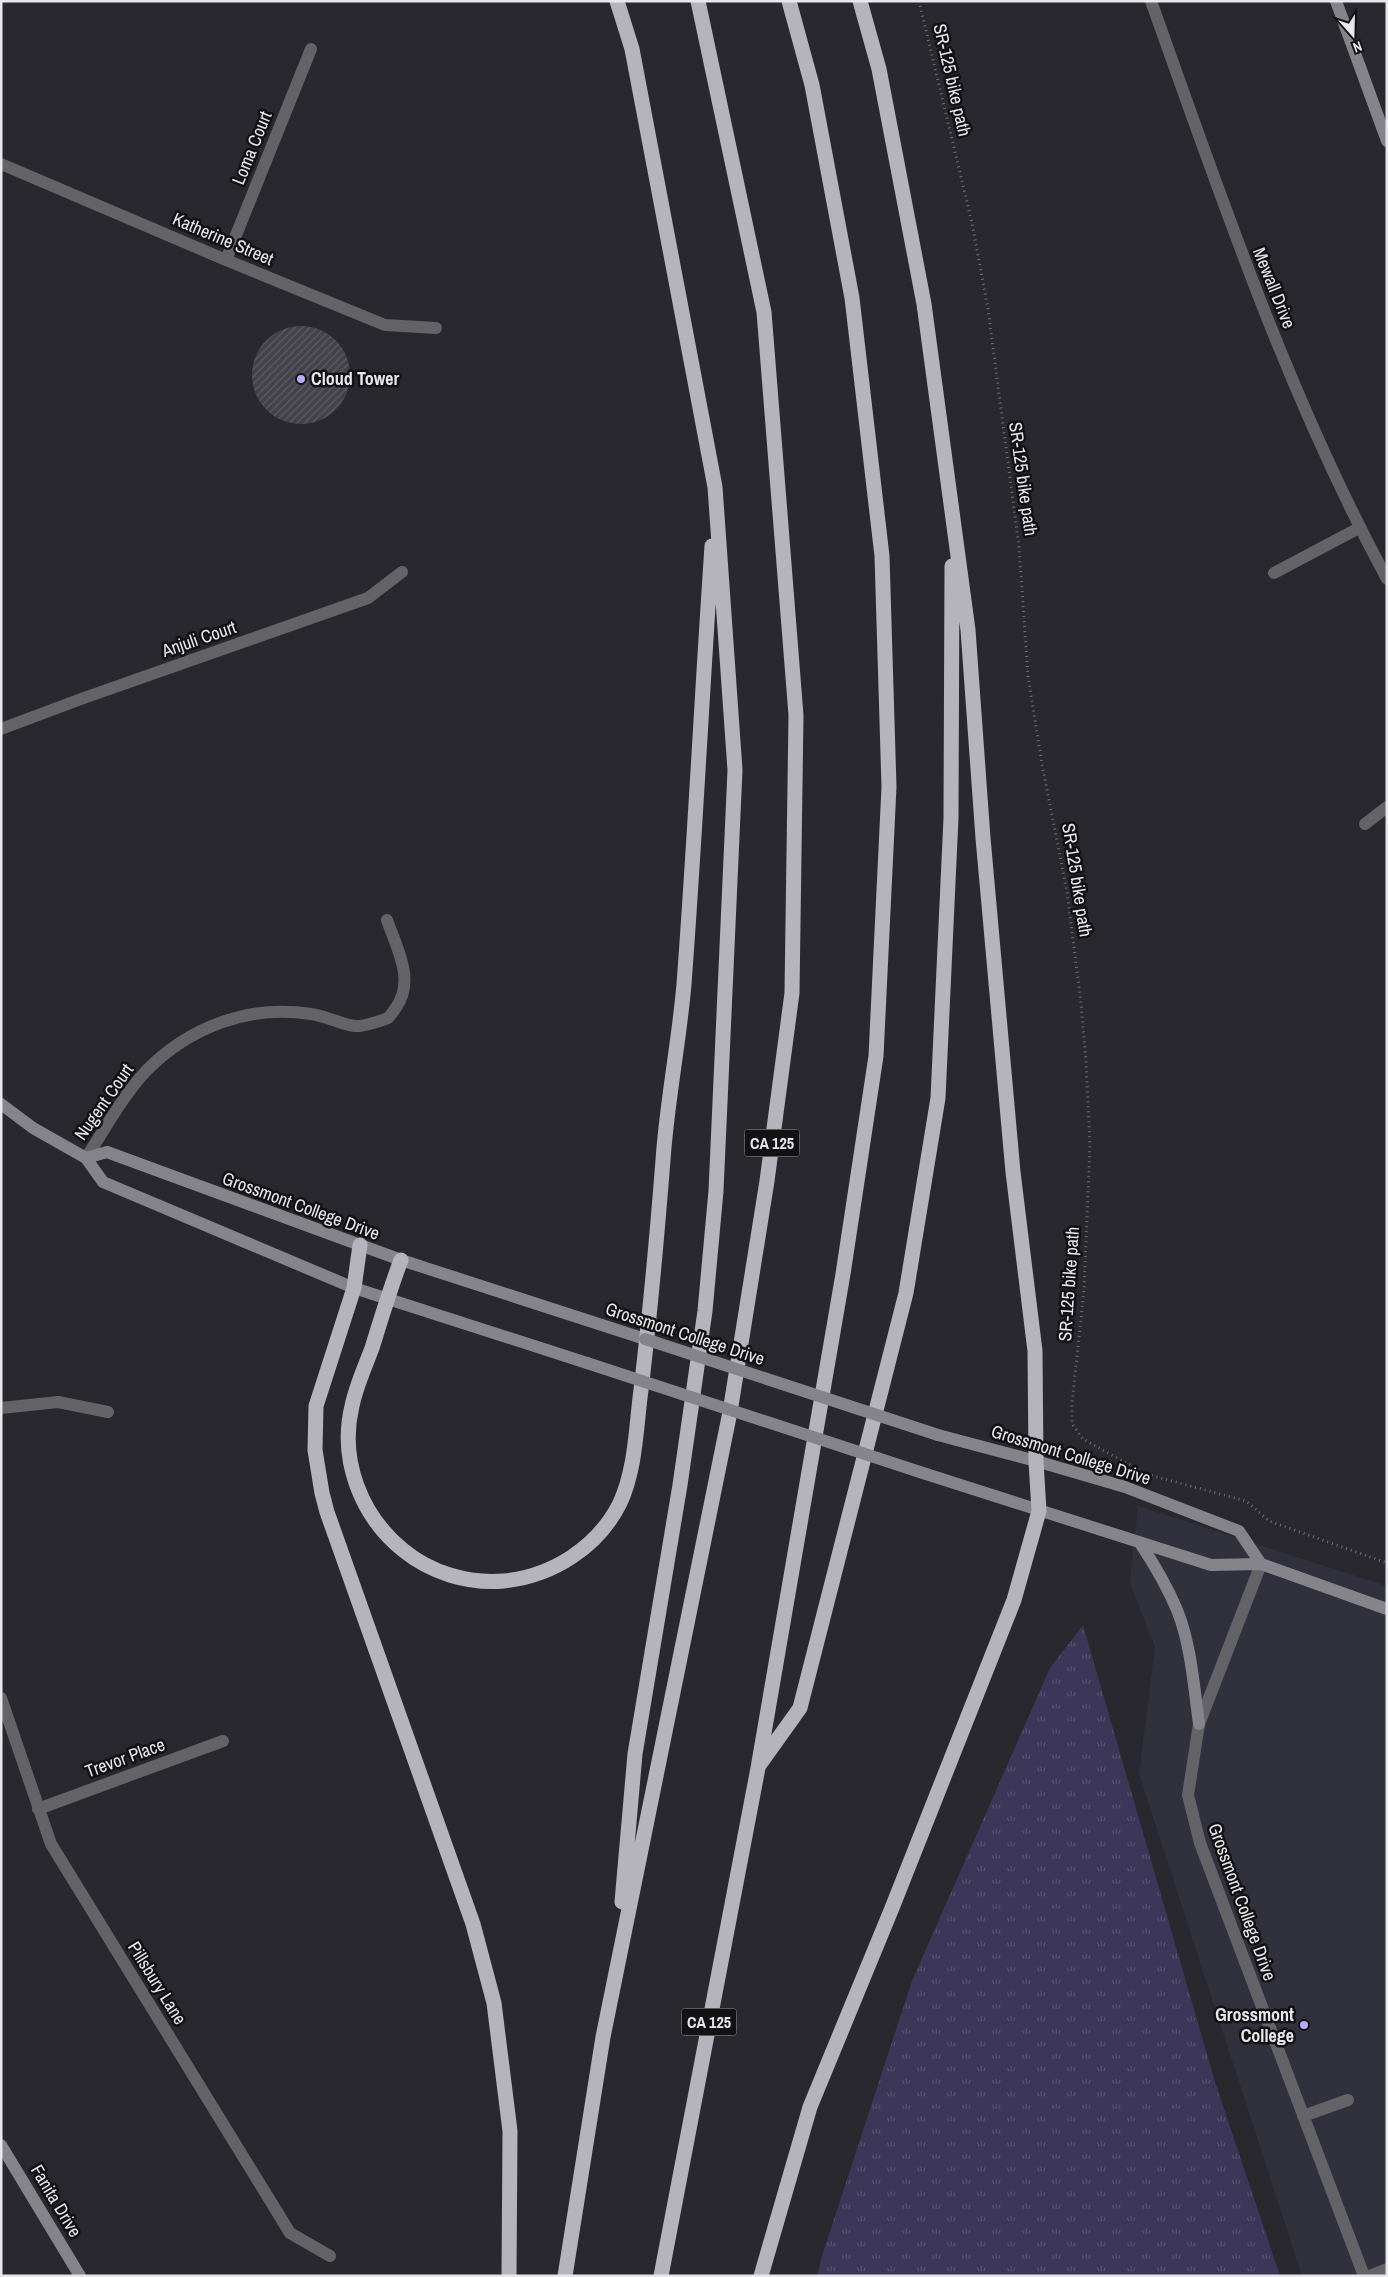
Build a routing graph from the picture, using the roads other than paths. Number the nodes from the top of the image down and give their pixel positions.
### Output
1 (617, 1) edge
2 (698, 1) edge
3 (789, 1) edge
4 (860, 1) edge
5 (1151, 1) edge
6 (1336, 1) edge
7 (311, 50) dead end
8 (1387, 141) edge
9 (1, 164) edge
10 (226, 260) junction
11 (436, 328) dead end
12 (715, 487) junction
13 (952, 508) junction
14 (1359, 528) junction
15 (402, 572) dead end
16 (1274, 574) dead end
17 (1387, 579) edge
18 (1, 729) edge
19 (1387, 807) edge
20 (1364, 824) dead end
21 (387, 920) dead end
22 (1, 1104) edge
23 (86, 1158) junction
24 (360, 1245) junction
25 (401, 1260) junction
26 (354, 1288) junction
27 (386, 1299) junction
28 (1, 1408) edge
29 (108, 1412) dead end
30 (1036, 1460) junction
31 (1039, 1511) junction
32 (1140, 1543) junction
33 (1261, 1564) junction
34 (1387, 1609) edge
35 (1, 1698) edge
36 (1199, 1724) junction
37 (224, 1741) dead end
38 (758, 1768) junction
39 (38, 1809) junction
40 (616, 1976) junction
41 (1348, 2100) dead end
42 (1303, 2116) junction
43 (1, 2146) edge
44 (330, 2256) dead end
45 (1387, 2269) edge
46 (80, 2276) edge
47 (509, 2276) edge
48 (565, 2276) edge
49 (661, 2276) edge
50 (761, 2276) edge
51 (1364, 2276) edge
52 (1369, 2276) edge

1 - 12 highway
2 - 40 highway, CA 125
3 - 38 highway, CA 125
4 - 13 highway
5 - 14 street, Mewall Drive
6 - 8 main road
7 - 10 street, Loma Court
9 - 10 street, Katherine Street
10 - 11 street, Katherine Street
12 - 27 highway
12 - 40 highway
13 - 30 highway
13 - 38 highway
14 - 16 street
14 - 17 street, Mewall Drive
15 - 18 street, Anjuli Court
19 - 20 street
21 - 23 street, Nugent Court
22 - 23 main road
23 - 24 main road, Grossmont College Drive
23 - 26 main road
24 - 25 main road, Grossmont College Drive
24 - 26 highway
25 - 27 highway
25 - 30 main road, Grossmont College Drive, bridge
26 - 27 main road
26 - 47 highway
27 - 31 main road, bridge
28 - 29 street
30 - 31 highway
30 - 33 main road, Grossmont College Drive
31 - 32 main road
31 - 50 highway
32 - 33 main road
32 - 36 main road
33 - 34 main road
33 - 36 street, Grossmont College Drive
35 - 39 street, Pillsbury Lane
36 - 42 street, Grossmont College Drive
37 - 39 street, Trevor Place
38 - 49 highway, CA 125
39 - 44 street, Pillsbury Lane
40 - 48 highway, CA 125
41 - 42 street
42 - 51 street, Grossmont College Drive
43 - 46 main road, Fanita Drive
45 - 52 street

